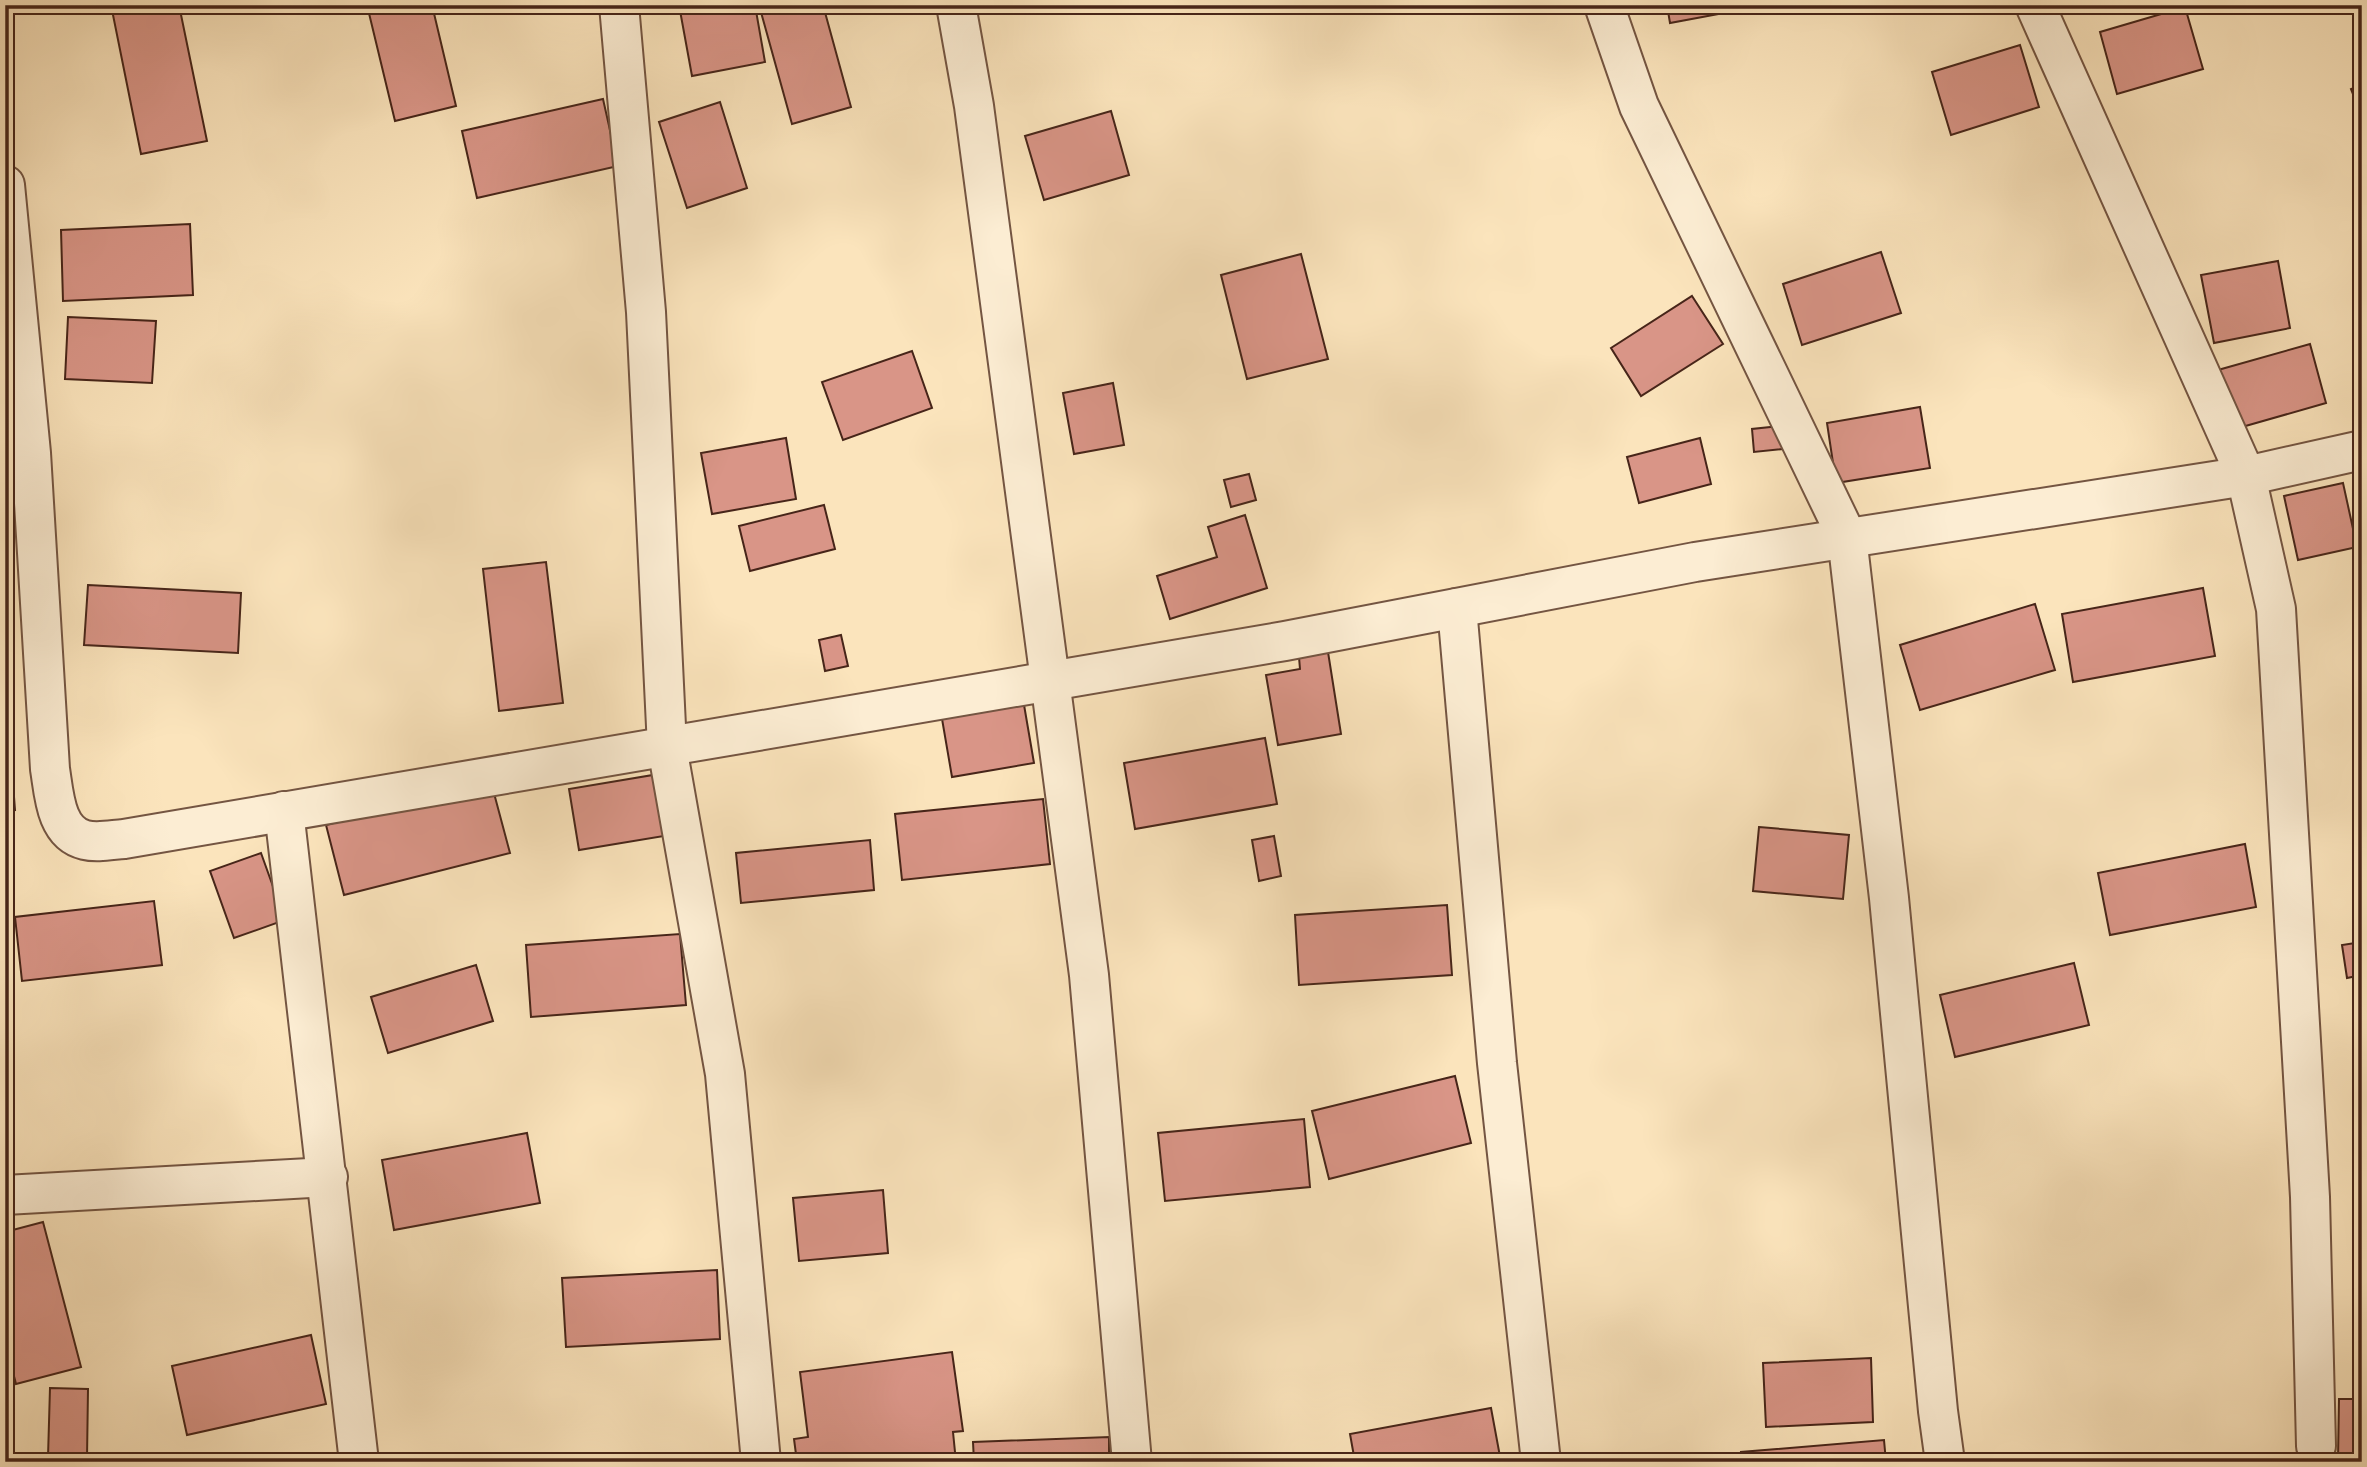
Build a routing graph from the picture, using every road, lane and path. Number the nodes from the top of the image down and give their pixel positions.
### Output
1 (619, 5) edge
2 (956, 5) edge
3 (1604, 5) edge
4 (2035, 5) edge
5 (5, 185) edge
6 (2362, 450) edge
7 (2246, 476) junction
8 (1847, 537) junction
9 (1457, 608) junction
10 (1050, 681) junction
11 (667, 747) junction
12 (284, 811) junction
13 (327, 1177) junction
14 (5, 1195) edge
15 (2316, 1446) dead end
16 (359, 1462) edge
17 (761, 1462) edge
18 (1132, 1462) edge
19 (1541, 1462) edge
20 (1945, 1462) edge

1 - 11 street
2 - 10 street
3 - 8 street
4 - 7 street
5 - 12 street
6 - 7 street
7 - 8 street
7 - 15 street
8 - 9 street
8 - 20 street
9 - 10 street
9 - 19 street
10 - 11 street
10 - 18 street
11 - 12 street
11 - 17 street
12 - 13 street
13 - 14 street
13 - 16 street

